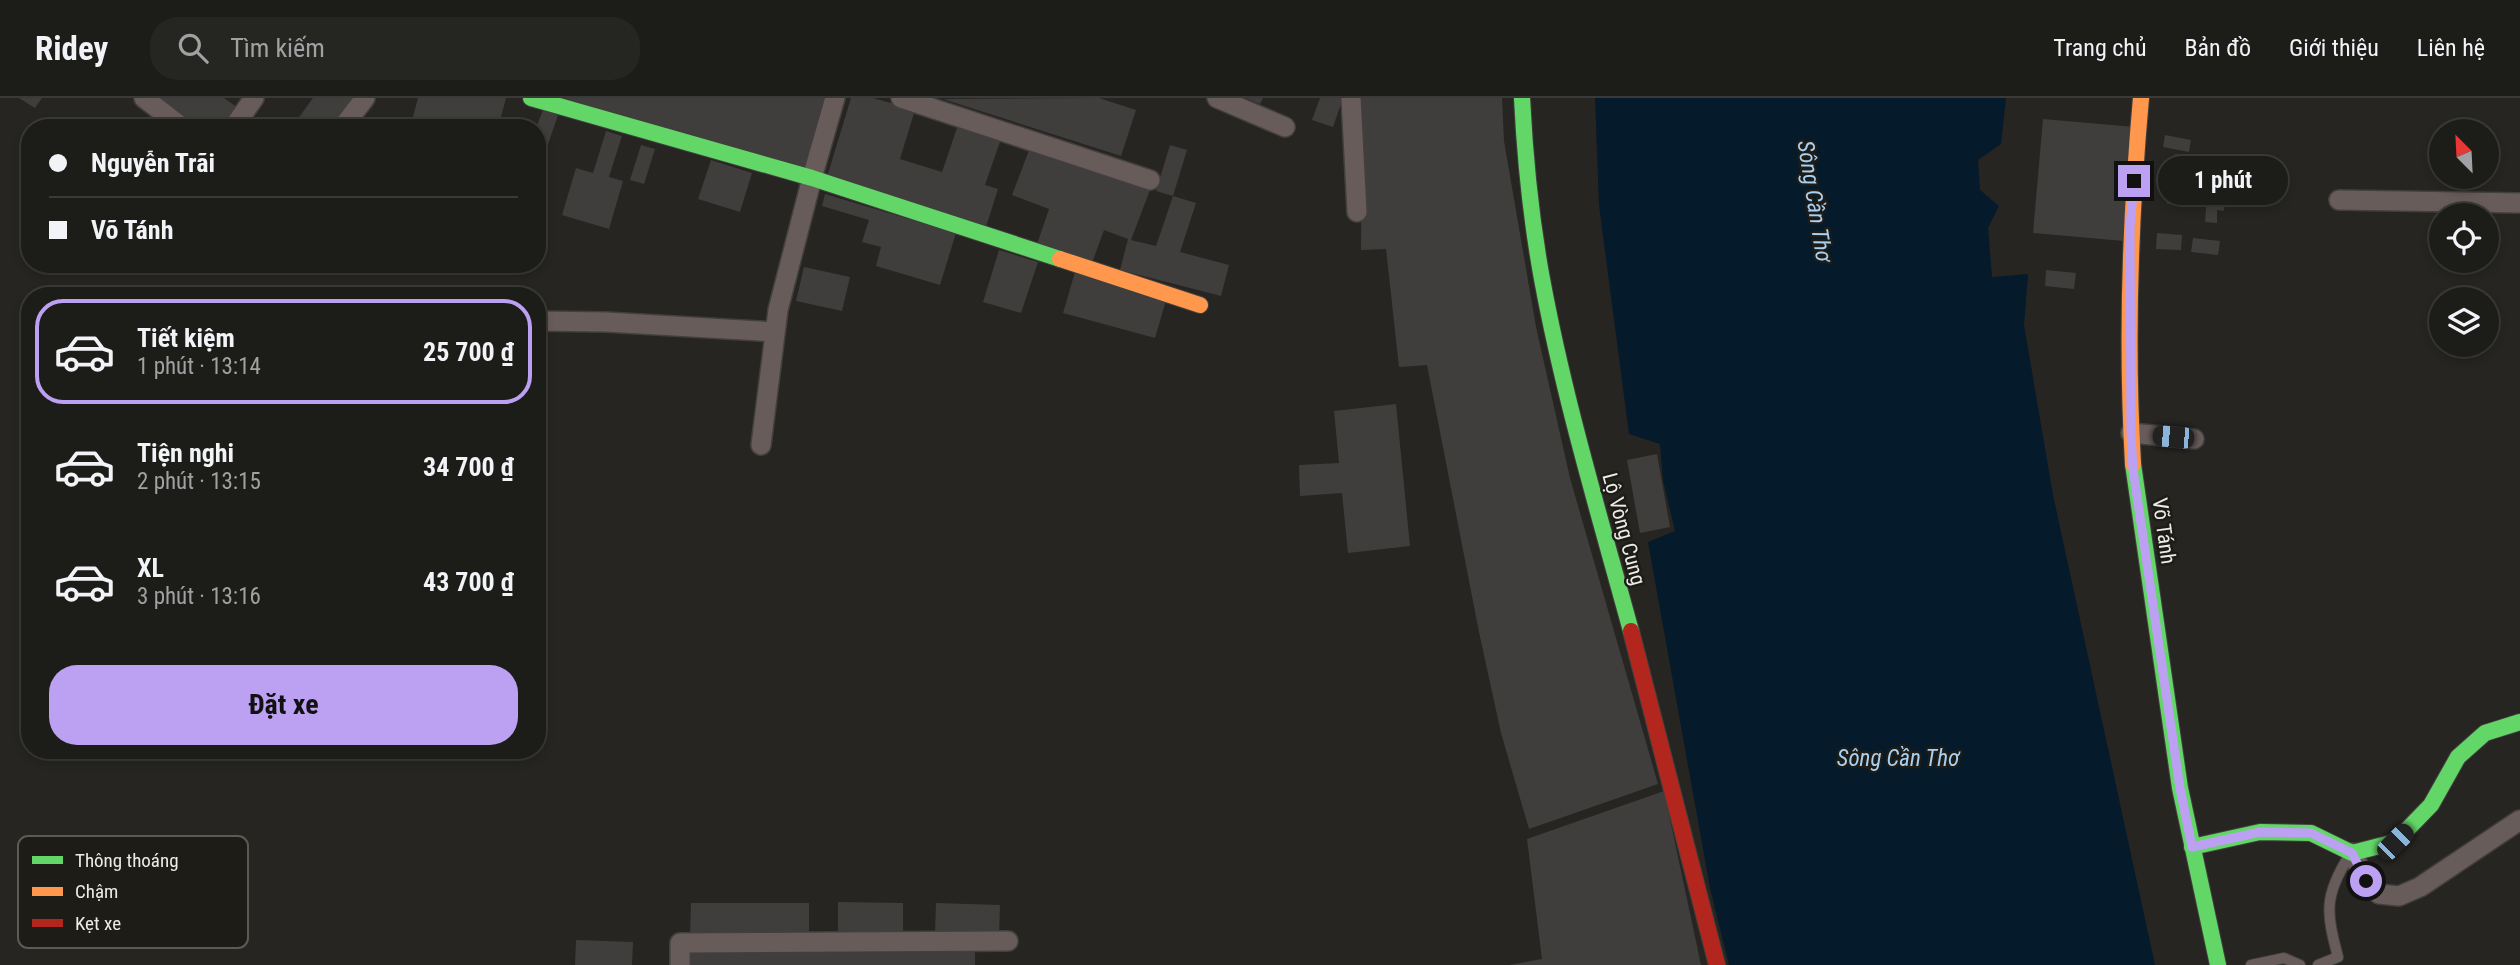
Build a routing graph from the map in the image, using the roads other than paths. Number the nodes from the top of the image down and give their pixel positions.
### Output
1 (144, 98) edge
2 (254, 98) edge
3 (365, 98) edge
4 (531, 98) edge
5 (835, 98) edge
6 (901, 98) edge
7 (1217, 98) edge
8 (1352, 98) edge
9 (1522, 98) edge
10 (2141, 98) edge
11 (171, 119) edge
12 (239, 119) edge
13 (349, 119) edge
14 (1285, 127) dead end
15 (812, 178) junction
16 (1150, 180) dead end
17 (2339, 200) dead end
18 (2520, 203) edge
19 (1357, 212) dead end
20 (1200, 305) dead end
21 (546, 321) edge
22 (775, 332) junction
23 (2131, 433) junction
24 (2194, 439) dead end
25 (761, 445) dead end
26 (2520, 722) edge
27 (2520, 820) edge
28 (2192, 847) junction
29 (2352, 853) junction
30 (1008, 942) dead end
31 (680, 965) edge
32 (1717, 965) edge
33 (2217, 965) edge
34 (2251, 965) edge
35 (2300, 965) edge
36 (2318, 965) edge

1 - 11 street
2 - 12 street
3 - 13 street
4 - 15 street
5 - 15 street
6 - 16 street
7 - 14 street
8 - 19 street
9 - 32 street, Lộ Vòng Cung
10 - 23 street, Võ Tánh
15 - 20 street
15 - 22 street
17 - 18 street
21 - 22 street
22 - 25 street
23 - 24 street
23 - 28 street, Võ Tánh
26 - 29 street
27 - 29 street
28 - 29 street
28 - 33 street, Võ Tánh
29 - 36 lane
30 - 31 street
34 - 35 lane

